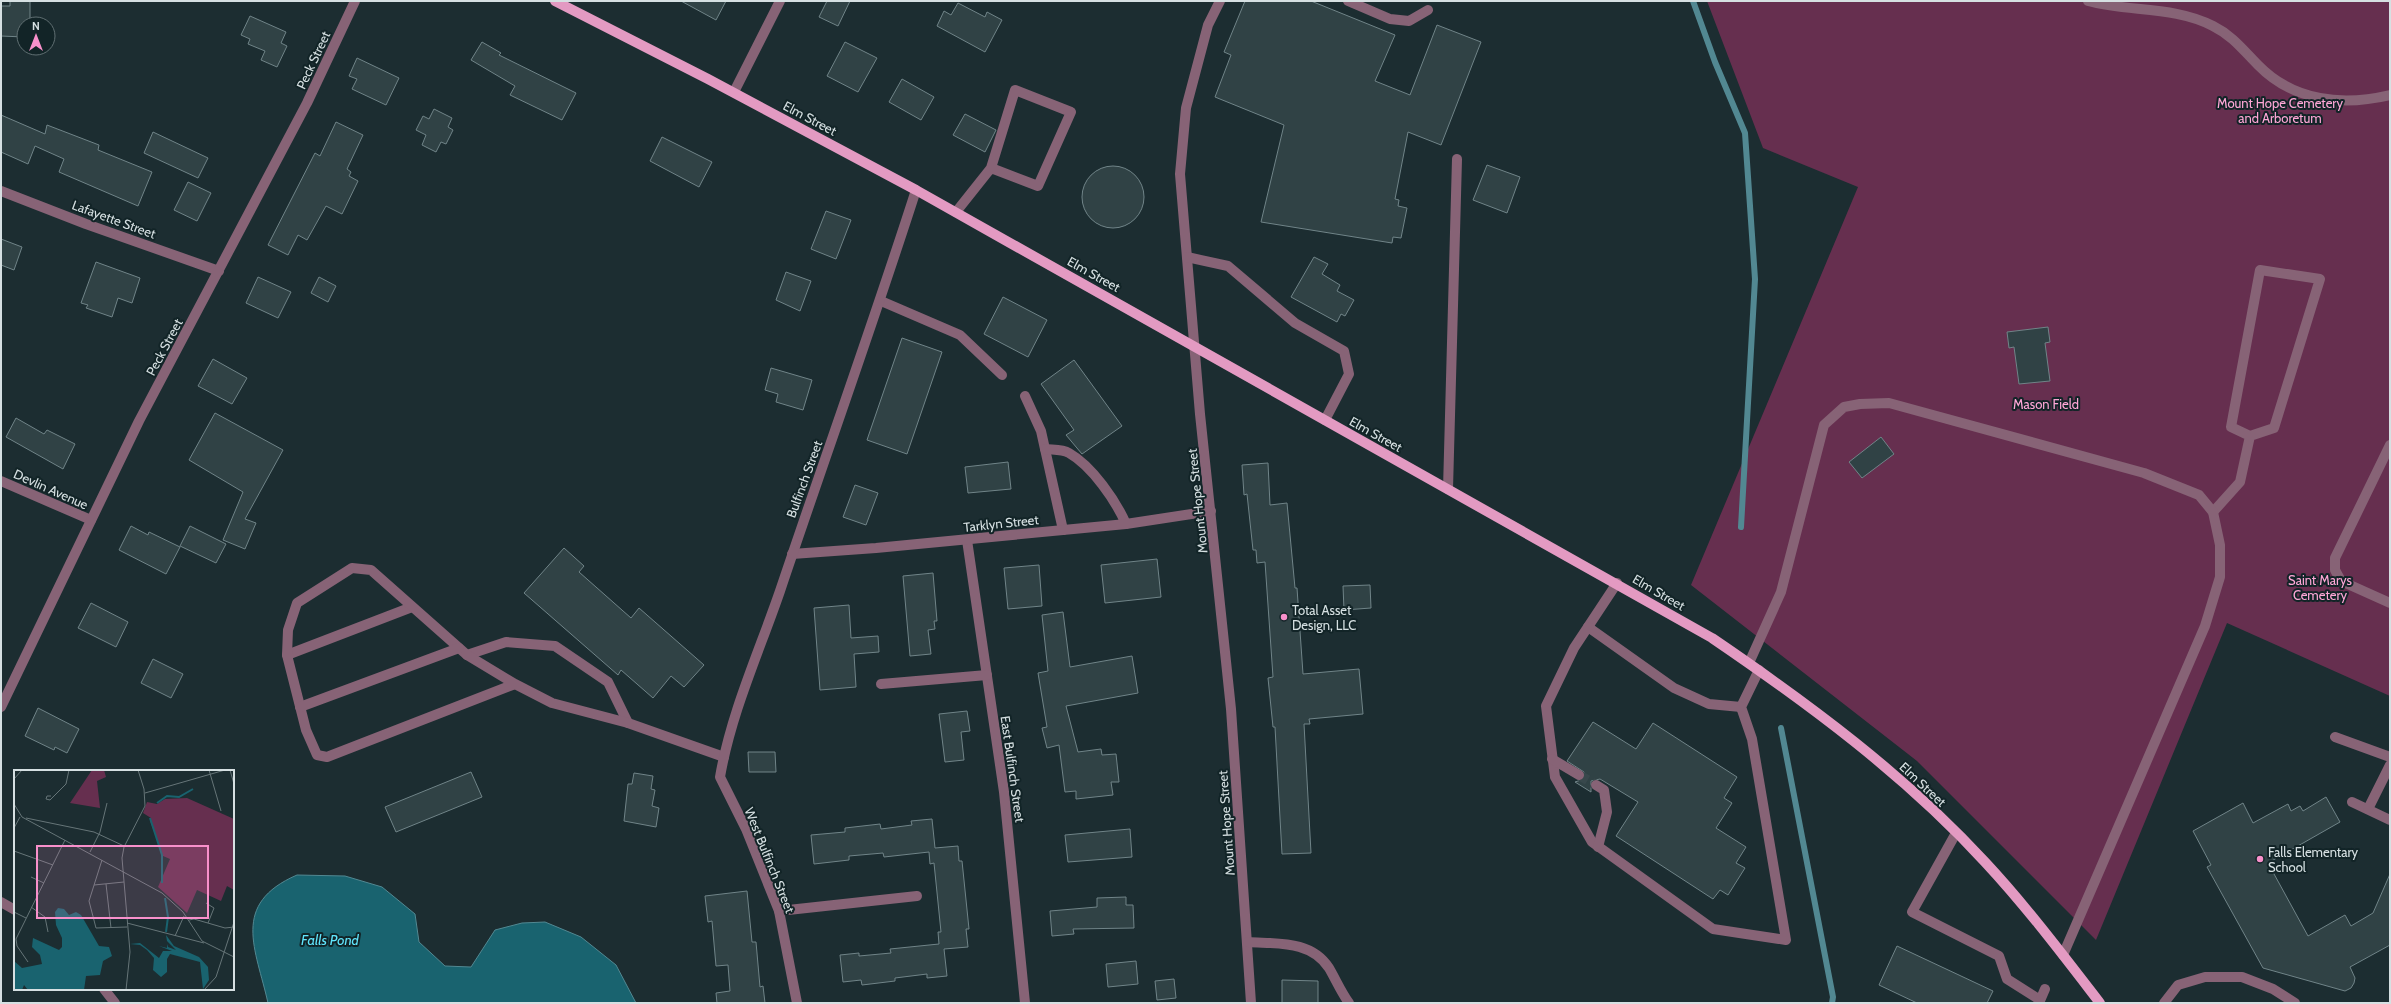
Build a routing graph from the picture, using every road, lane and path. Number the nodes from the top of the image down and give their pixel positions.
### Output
1 (355, 1) edge
2 (555, 1) edge
3 (780, 1) edge
4 (1348, 1) edge
5 (2088, 1) edge
6 (1216, 2) edge
7 (1428, 10) dead end
8 (734, 92) junction
9 (2390, 95) edge
10 (1457, 159) dead end
11 (991, 168) junction
12 (916, 190) junction
13 (1, 191) edge
14 (956, 212) junction
15 (1187, 257) junction
16 (219, 270) junction
17 (881, 301) junction
18 (1194, 345) junction
19 (1002, 375) dead end
20 (1025, 396) dead end
21 (1325, 420) junction
22 (2250, 436) junction
23 (2390, 444) edge
24 (1045, 449) junction
25 (1, 481) edge
26 (1448, 489) junction
27 (1211, 511) junction
28 (2212, 512) junction
29 (91, 520) junction
30 (1126, 524) junction
31 (1063, 530) junction
32 (967, 540) junction
33 (792, 554) junction
34 (1617, 583) junction
35 (2390, 603) edge
36 (412, 607) junction
37 (1588, 627) junction
38 (459, 648) junction
39 (287, 655) junction
40 (467, 655) junction
41 (1749, 663) junction
42 (1759, 670) junction
43 (987, 675) junction
44 (515, 684) junction
45 (881, 684) dead end
46 (1741, 706) junction
47 (300, 707) junction
48 (1, 708) edge
49 (628, 723) junction
50 (2335, 737) dead end
51 (724, 757) junction
52 (2390, 757) edge
53 (1552, 759) junction
54 (2390, 766) edge
55 (1579, 775) tunnel mouth
56 (720, 778) joint
57 (1596, 785) tunnel mouth
58 (2352, 802) dead end
59 (2368, 810) junction
60 (2390, 820) edge
61 (1956, 833) junction
62 (1598, 847) junction
63 (918, 896) dead end
64 (1, 902) edge
65 (14, 909) edge
66 (779, 911) junction
67 (1248, 942) junction
68 (2063, 955) junction
69 (2045, 989) dead end
70 (105, 990) edge
71 (2039, 1001) edge
72 (115, 1003) edge
73 (797, 1003) edge
74 (1025, 1003) edge
75 (1251, 1003) edge
76 (1349, 1003) edge
77 (2100, 1003) edge
78 (2164, 1003) edge
79 (2295, 1003) edge

1 - 16 street, Peck Street
2 - 8 main road, Elm Street
3 - 8 street
4 - 7 street
5 - 9 street
6 - 15 street, Mount Hope Street
8 - 12 main road, Elm Street
10 - 26 street
11 - 11 street
11 - 14 street
12 - 14 main road, Elm Street
12 - 17 street, Bulfinch Street
13 - 16 street, Lafayette Street
14 - 18 main road, Elm Street
15 - 18 street, Mount Hope Street
15 - 21 street
16 - 29 street, Peck Street
17 - 19 street
17 - 33 street, Bulfinch Street
18 - 21 main road, Elm Street
18 - 27 street, Mount Hope Street
20 - 24 street
21 - 26 main road, Elm Street
22 - 22 street
22 - 28 street
23 - 35 street
24 - 30 street
24 - 31 street
25 - 29 street, Devlin Avenue
26 - 34 main road, Elm Street
27 - 30 street, Tarklyn Street
27 - 67 street, Mount Hope Street
28 - 41 street
28 - 68 street
29 - 48 street, Peck Street
30 - 31 street, Tarklyn Street
31 - 32 street, Tarklyn Street
32 - 33 street, Tarklyn Street
32 - 43 street, East Bulfinch Street
33 - 51 street, Bulfinch Street
34 - 37 street
34 - 41 main road, Elm Street
36 - 38 street
36 - 39 street
36 - 39 street
37 - 46 street
37 - 53 street
38 - 40 street
38 - 47 street
39 - 47 street
40 - 44 street
40 - 49 street
41 - 42 main road, Elm Street
42 - 46 street
42 - 61 main road, Elm Street
43 - 45 street
43 - 74 street, East Bulfinch Street
44 - 47 street
44 - 49 street
46 - 62 street
49 - 51 street
50 - 52 street
51 - 56 street, Bulfinch Street
53 - 55 street
53 - 62 street
54 - 59 street
56 - 66 street, West Bulfinch Street
57 - 62 street
58 - 59 street
59 - 60 street
61 - 68 main road, Elm Street
61 - 71 street
63 - 66 street
64 - 65 street
66 - 73 street, West Bulfinch Street
67 - 75 street, Mount Hope Street
67 - 76 street
68 - 77 main road, Elm Street
69 - 71 street
70 - 72 street
78 - 79 street

